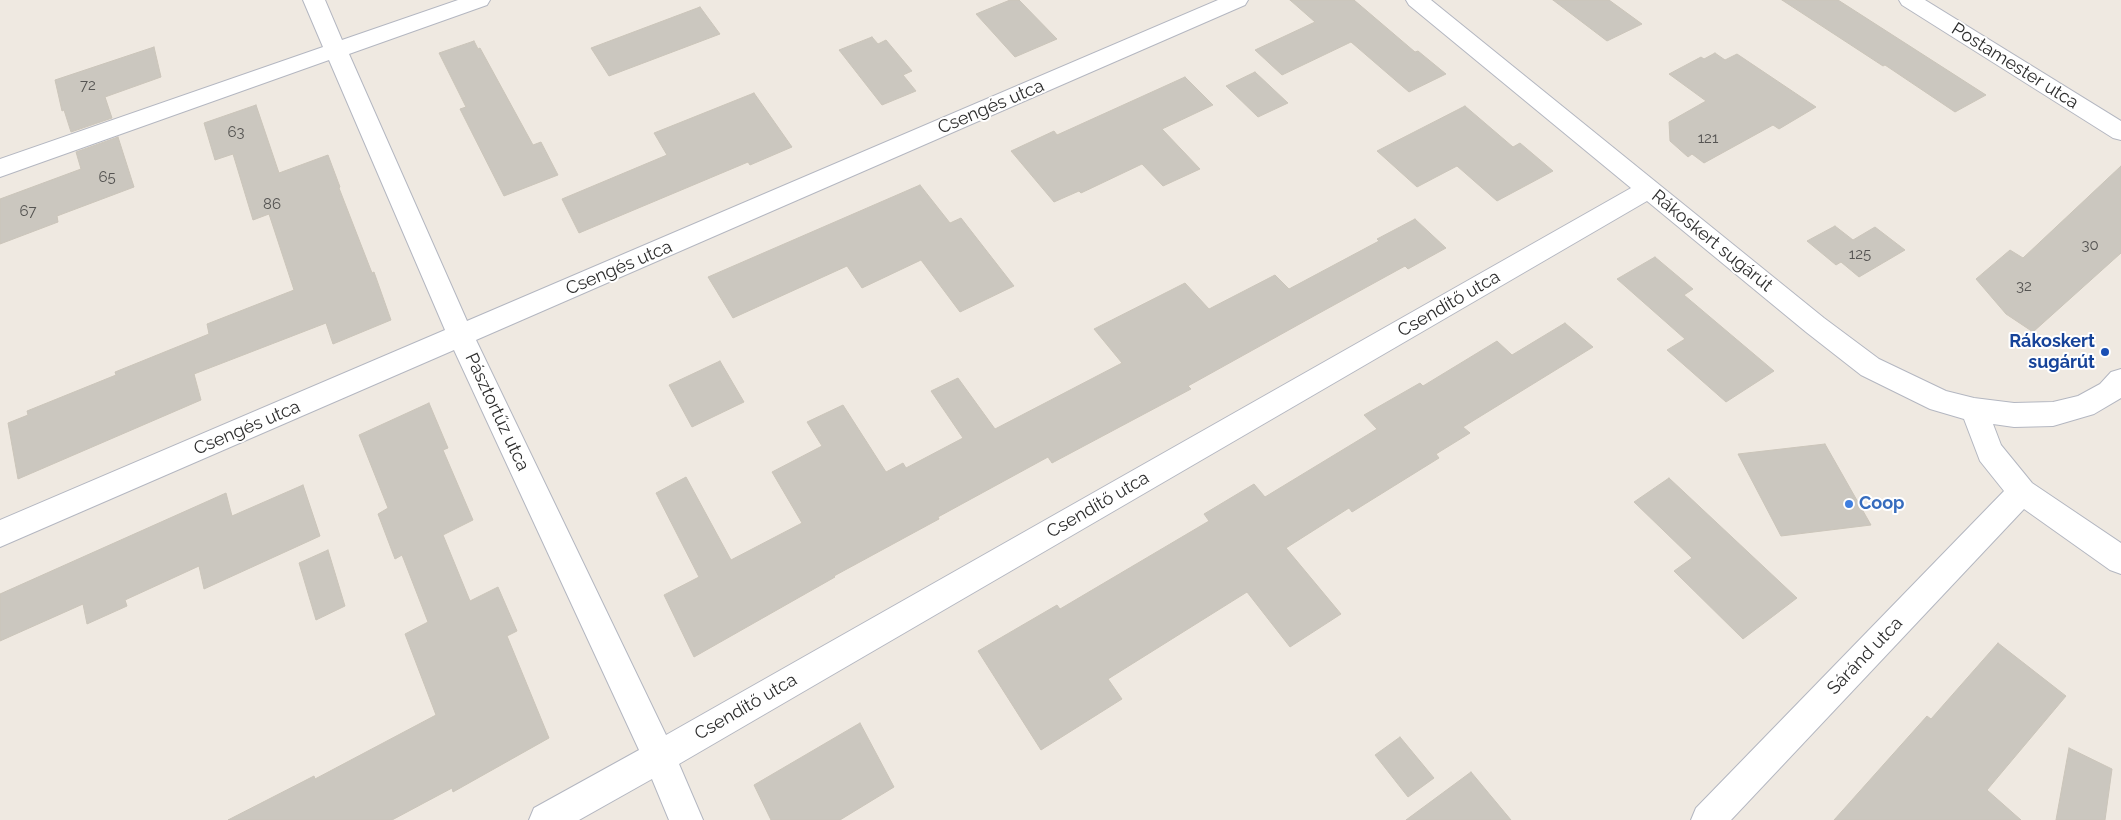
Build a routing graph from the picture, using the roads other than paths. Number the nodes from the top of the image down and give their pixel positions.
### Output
1 (314, 0) edge
2 (479, 0) edge
3 (1237, 0) edge
4 (1417, 0) edge
5 (1910, 0) edge
6 (335, 50) junction
7 (2121, 132) edge
8 (0, 168) edge
9 (1649, 189) junction
10 (461, 336) junction
11 (2121, 380) edge
12 (1974, 410) junction
13 (2022, 492) junction
14 (0, 534) edge
15 (2121, 560) edge
16 (659, 757) junction
17 (546, 820) edge
18 (686, 820) edge
19 (1708, 820) edge

1 - 6 street, Pásztortűz utca
2 - 6 street
3 - 10 street, Csengés utca
4 - 9 street, Rákoskert sugárút
5 - 7 street, Postamester utca
6 - 8 street
6 - 10 street, Pásztortűz utca
9 - 12 street, Rákoskert sugárút
9 - 16 street, Csendítő utca
10 - 14 street, Csengés utca
10 - 16 street, Pásztortűz utca
11 - 12 street
12 - 13 street
13 - 15 street
13 - 19 street, Sáránd utca
16 - 17 street, Csendítő utca
16 - 18 street, Pásztortűz utca

